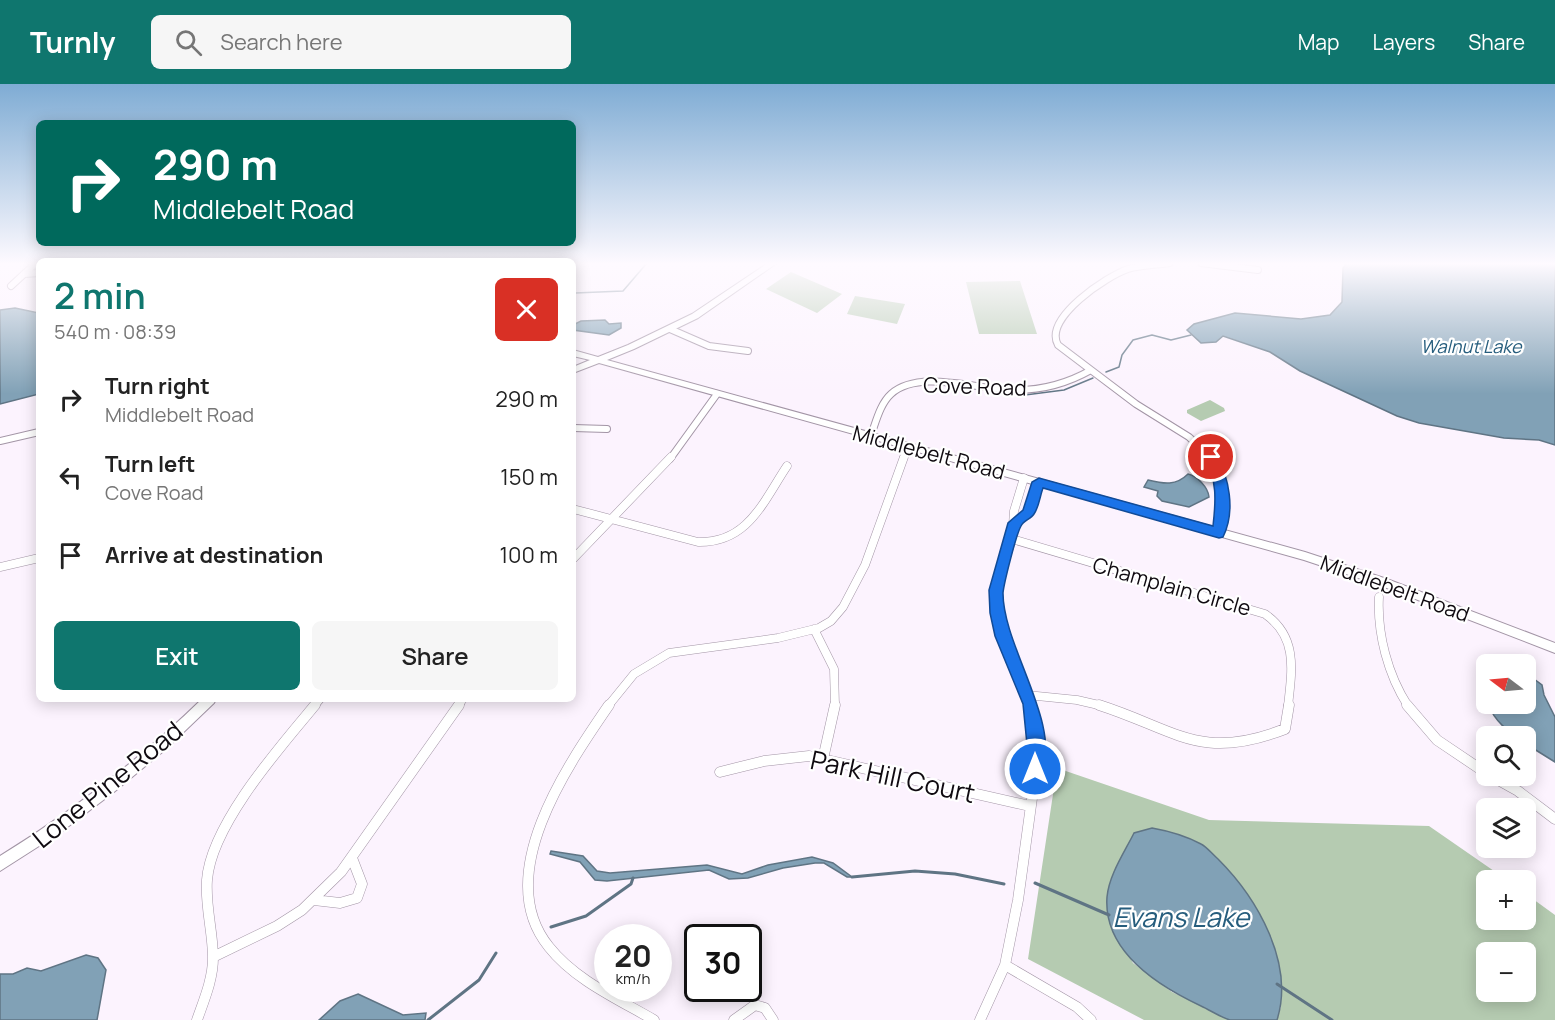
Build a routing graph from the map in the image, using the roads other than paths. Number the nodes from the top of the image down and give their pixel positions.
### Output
1 (710, 307) edge
2 (1073, 307) edge
3 (670, 329) junction
4 (748, 351) dead end
5 (576, 354) edge
6 (596, 360) junction
7 (576, 369) edge
8 (1091, 370) junction
9 (717, 394) junction
10 (576, 428) edge
11 (607, 429) dead end
12 (36, 433) edge
13 (871, 435) junction
14 (0, 441) edge
15 (908, 446) junction
16 (787, 466) dead end
17 (1024, 478) junction
18 (1039, 482) junction
19 (576, 510) edge
20 (608, 519) junction
21 (1015, 523) junction
22 (1219, 533) junction
23 (1012, 539) junction
24 (576, 556) edge
25 (36, 559) edge
26 (0, 567) edge
27 (1379, 597) dead end
28 (813, 629) junction
29 (1555, 648) edge
30 (1027, 695) junction
31 (207, 702) edge
32 (318, 702) edge
33 (461, 702) edge
34 (823, 759) junction
35 (1476, 767) edge
36 (720, 772) dead end
37 (1509, 786) edge
38 (1030, 806) junction
39 (1555, 819) edge
40 (352, 858) junction
41 (0, 864) edge
42 (314, 900) junction
43 (213, 957) junction
44 (1005, 965) junction
45 (197, 1020) edge
46 (654, 1020) edge
47 (734, 1020) edge
48 (773, 1020) edge
49 (980, 1020) edge
50 (1091, 1020) edge

1 - 3 street
2 - 8 street
3 - 4 street
3 - 6 street
5 - 6 street, Middlebelt Road
6 - 7 street
6 - 9 street, Middlebelt Road
8 - 13 street, Cove Road
8 - 22 street
9 - 13 street, Middlebelt Road
9 - 20 street
10 - 11 street
12 - 14 street
13 - 15 street, Middlebelt Road
15 - 17 street, Middlebelt Road
15 - 28 street
16 - 20 street
17 - 18 street, Middlebelt Road
17 - 21 street
18 - 21 street
18 - 22 street, Middlebelt Road
19 - 20 street
20 - 24 street
21 - 23 street
22 - 29 street, Middlebelt Road
23 - 30 street
23 - 30 street, Champlain Circle
25 - 26 street
27 - 35 street
28 - 34 street
28 - 46 street
30 - 38 street
31 - 41 street, Lone Pine Road
32 - 43 street
33 - 40 street
34 - 36 street, Park Hill Court
34 - 38 street, Park Hill Court
37 - 39 street
38 - 44 street
40 - 42 street
40 - 42 street
42 - 43 street
43 - 45 street
44 - 49 street
44 - 50 street
47 - 48 street

